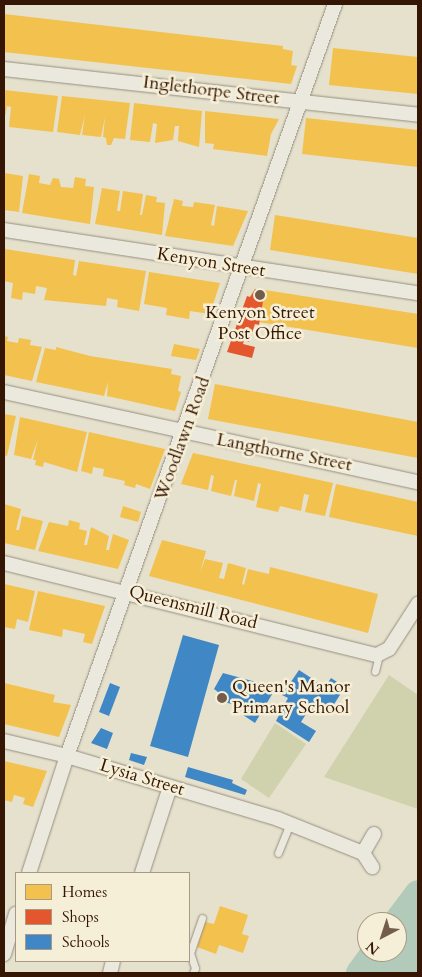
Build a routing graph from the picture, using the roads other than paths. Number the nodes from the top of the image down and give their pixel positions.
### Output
1 (336, 4) edge
2 (4, 69) edge
3 (302, 102) junction
4 (418, 115) edge
5 (4, 230) edge
6 (243, 268) junction
7 (418, 293) edge
8 (4, 392) edge
9 (185, 433) junction
10 (418, 482) edge
11 (4, 563) edge
12 (128, 592) junction
13 (418, 604) edge
14 (381, 654) junction
15 (375, 671) dead end
16 (4, 741) edge
17 (67, 756) junction
18 (170, 788) junction
19 (284, 821) junction
20 (374, 834) dead end
21 (278, 853) dead end
22 (363, 853) junction
23 (372, 867) dead end
24 (30, 872) edge
25 (142, 872) edge
26 (15, 916) edge
27 (202, 918) dead end
28 (7, 934) edge
29 (4, 954) edge
30 (193, 973) edge

1 - 3 street, Woodlawn Road
2 - 3 street, Inglethorpe Street
3 - 4 street, Inglethorpe Street
3 - 6 street, Woodlawn Road
5 - 6 street, Kenyon Street
6 - 7 street, Kenyon Street
6 - 9 street, Woodlawn Road
8 - 9 street, Langthorne Street
9 - 10 street, Langthorne Street
9 - 12 street, Woodlawn Road
11 - 12 street, Queensmill Road
12 - 14 street, Queensmill Road
12 - 17 street, Woodlawn Road
13 - 14 street
14 - 15 lane
16 - 17 street, Lysia Street
17 - 18 street, Lysia Street
17 - 24 street, Woodlawn Road
18 - 19 street, Lysia Street
18 - 25 street
19 - 21 lane
19 - 22 street, Lysia Street
20 - 22 street
22 - 23 street
26 - 28 street
27 - 30 lane
28 - 29 street

